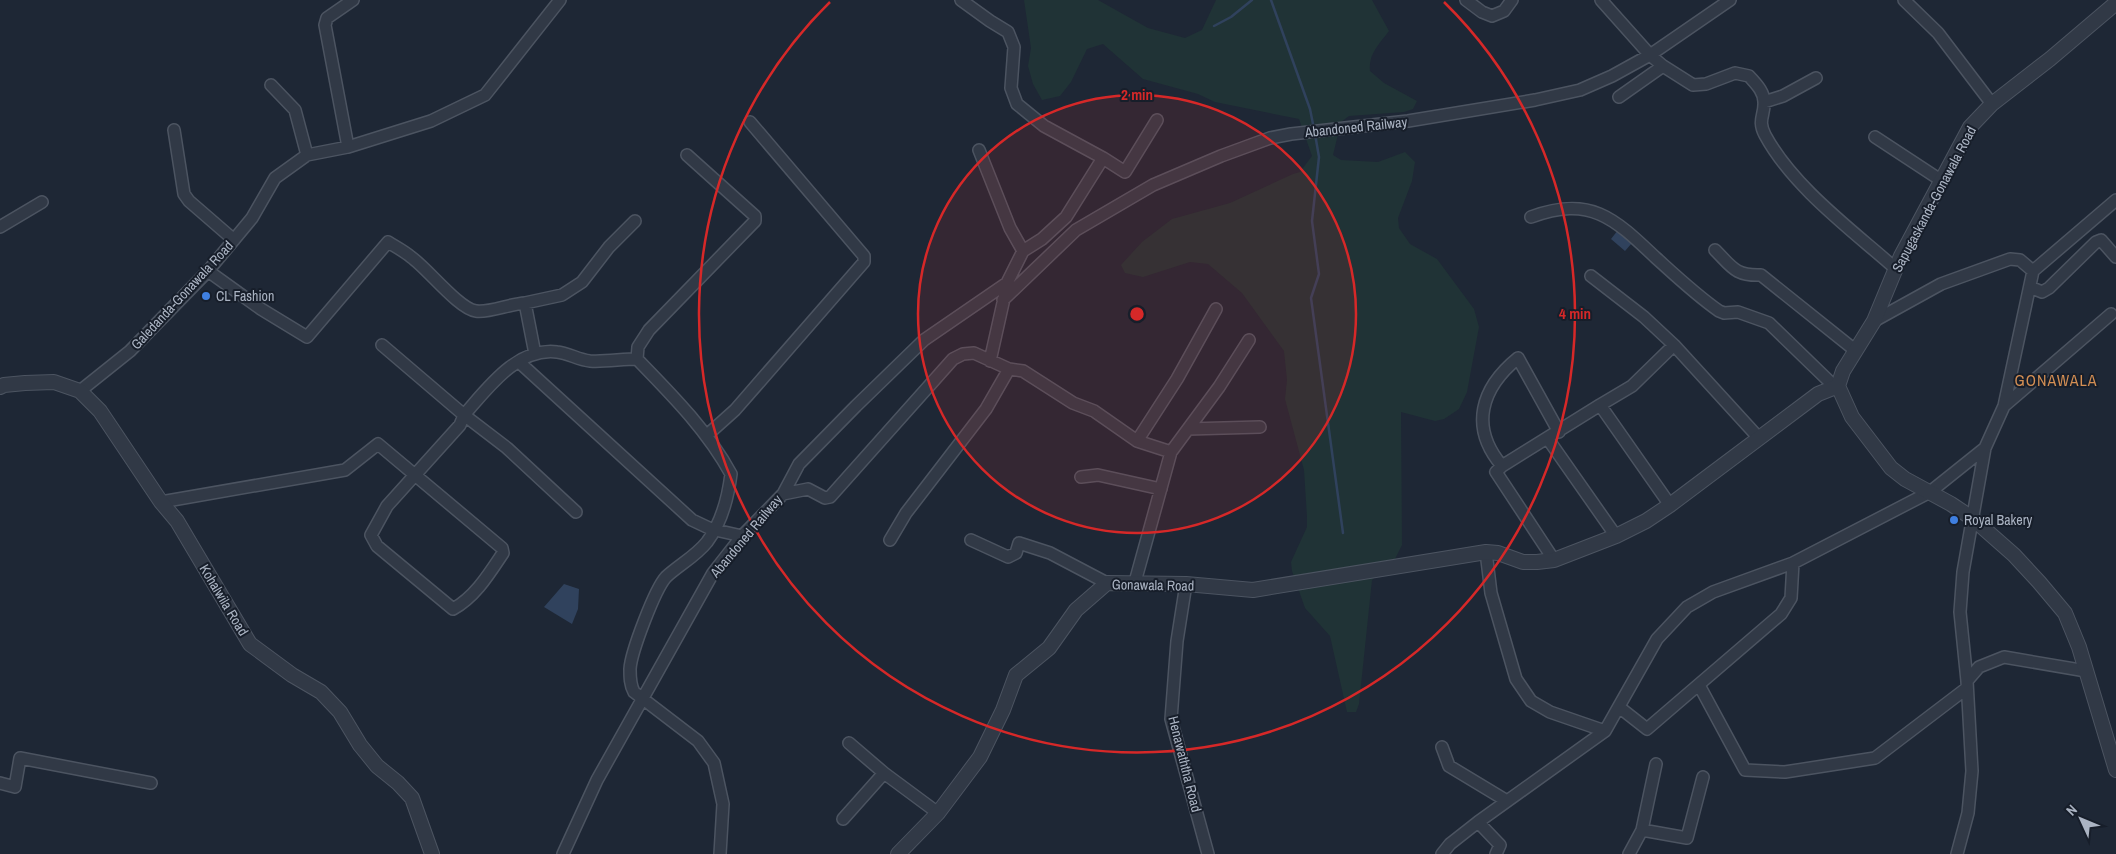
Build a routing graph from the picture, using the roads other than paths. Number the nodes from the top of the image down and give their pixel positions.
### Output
1 (353, 0) edge
2 (560, 0) edge
3 (961, 0) edge
4 (1466, 0) edge
5 (1512, 0) edge
6 (1601, 0) edge
7 (1730, 0) edge
8 (1904, 0) edge
9 (2116, 3) edge
10 (1650, 55) junction
11 (1663, 66) junction
12 (1816, 78) dead end
13 (271, 85) dead end
14 (1619, 97) dead end
15 (1764, 102) junction
16 (1992, 104) junction
17 (1157, 120) dead end
18 (750, 122) dead end
19 (174, 130) dead end
20 (1875, 137) dead end
21 (348, 147) junction
22 (979, 150) dead end
23 (307, 155) junction
24 (687, 155) dead end
25 (1103, 158) junction
26 (1942, 181) junction
27 (2116, 200) edge
28 (42, 202) dead end
29 (1531, 217) dead end
30 (635, 222) dead end
31 (0, 227) edge
32 (234, 240) junction
33 (1715, 250) dead end
34 (1023, 251) junction
35 (2116, 256) edge
36 (1896, 268) junction
37 (208, 271) junction
38 (2033, 272) junction
39 (1591, 276) dead end
40 (1007, 283) junction
41 (2030, 287) junction
42 (1003, 300) junction
43 (525, 303) junction
44 (1216, 309) dead end
45 (2111, 314) dead end
46 (1874, 321) junction
47 (1249, 340) dead end
48 (382, 345) dead end
49 (1674, 345) junction
50 (1856, 351) junction
51 (535, 354) junction
52 (637, 359) junction
53 (990, 361) junction
54 (519, 362) junction
55 (1008, 369) junction
56 (1836, 386) junction
57 (0, 387) edge
58 (80, 392) junction
59 (1600, 405) junction
60 (2004, 406) junction
61 (464, 415) junction
62 (1260, 427) dead end
63 (1188, 430) junction
64 (1559, 432) junction
65 (706, 436) junction
66 (1548, 438) junction
67 (1758, 438) junction
68 (1137, 441) junction
69 (1984, 448) junction
70 (1171, 452) junction
71 (1502, 466) junction
72 (415, 473) junction
73 (1081, 477) dead end
74 (1161, 488) junction
75 (1930, 492) junction
76 (783, 494) junction
77 (161, 502) junction
78 (1670, 505) junction
79 (576, 512) dead end
80 (1972, 518) junction
81 (714, 530) junction
82 (742, 536) junction
83 (1616, 536) junction
84 (890, 540) dead end
85 (971, 540) dead end
86 (1486, 552) junction
87 (1554, 560) junction
88 (1794, 563) junction
89 (1135, 582) junction
90 (1107, 583) junction
91 (1186, 584) junction
92 (2086, 671) junction
93 (1699, 685) junction
94 (1967, 685) junction
95 (642, 698) junction
96 (1619, 707) junction
97 (1605, 730) junction
98 (849, 743) dead end
99 (1442, 747) dead end
100 (1656, 764) dead end
101 (2116, 770) edge
102 (884, 773) junction
103 (1703, 777) dead end
104 (150, 783) dead end
105 (0, 784) edge
106 (1507, 801) junction
107 (938, 813) junction
108 (843, 819) dead end
109 (1478, 822) junction
110 (1642, 830) junction
111 (432, 854) edge
112 (563, 854) edge
113 (720, 854) edge
114 (898, 854) edge
115 (1208, 854) edge
116 (1442, 854) edge
117 (1496, 854) edge
118 (1629, 854) edge
119 (1957, 854) edge

1 - 21 street
2 - 21 street, Galedanda-Gonawala Road
3 - 25 street
4 - 5 street
6 - 10 street
7 - 10 street, Abandoned Railway
8 - 16 street
9 - 16 street, Sapugaskanda-Gonawala Road
10 - 11 street
10 - 42 street, Abandoned Railway
11 - 14 street
11 - 15 street
12 - 15 street
13 - 23 street
15 - 36 street
16 - 26 street, Sapugaskanda-Gonawala Road
17 - 25 street
18 - 65 street
19 - 32 street
20 - 26 street
21 - 23 street, Galedanda-Gonawala Road
22 - 34 street
23 - 32 street, Galedanda-Gonawala Road
24 - 52 street
25 - 34 street
26 - 36 street, Sapugaskanda-Gonawala Road
27 - 38 street
28 - 31 street
29 - 56 street
30 - 43 street
32 - 37 street, Galedanda-Gonawala Road
33 - 50 street
34 - 40 street, Abandoned Railway
35 - 41 street
36 - 46 street, Sapugaskanda-Gonawala Road
37 - 43 street
37 - 58 street, Galedanda-Gonawala Road
38 - 41 street
38 - 46 street
39 - 49 street
40 - 42 street
40 - 76 street, Abandoned Railway
41 - 60 street
42 - 53 street
43 - 51 street
44 - 68 street
45 - 60 street
46 - 50 street, Sapugaskanda-Gonawala Road
47 - 63 street
48 - 61 street
49 - 59 street
49 - 67 street
50 - 56 street, Sapugaskanda-Gonawala Road
51 - 52 street
51 - 54 street
52 - 65 street
53 - 55 street
53 - 76 street
54 - 61 street
54 - 81 street
55 - 68 street
55 - 84 street
56 - 67 street, Gonawala Road
56 - 75 street
57 - 58 street, Kohalwila Road
58 - 77 street, Kohalwila Road
59 - 64 street
59 - 78 street
60 - 69 street
61 - 72 street
61 - 79 street
62 - 63 street
63 - 70 street
64 - 66 street
64 - 71 street
65 - 81 street
66 - 71 street
66 - 83 street
67 - 78 street, Gonawala Road
68 - 70 street
69 - 75 street
69 - 80 street
70 - 74 street
71 - 87 street
72 - 72 street
72 - 77 street
73 - 74 street
74 - 89 street
75 - 80 street
75 - 88 street
76 - 82 street, Abandoned Railway
77 - 111 street, Kohalwila Road
78 - 83 street, Gonawala Road
80 - 92 street
80 - 94 street
81 - 82 street
81 - 95 street
82 - 95 street, Abandoned Railway
83 - 87 street, Gonawala Road
85 - 90 street
86 - 87 street, Gonawala Road
86 - 91 street, Gonawala Road
86 - 97 street
88 - 93 street
88 - 96 street
89 - 90 street, Gonawala Road
89 - 91 street, Gonawala Road
90 - 107 street, Gonawala Road
91 - 115 street, Henawaththa Road
92 - 94 street
92 - 101 street
93 - 94 street
93 - 96 street
94 - 119 street
95 - 112 street, Abandoned Railway
95 - 113 street
96 - 97 street
97 - 106 street
98 - 102 street
99 - 106 street
100 - 110 street
102 - 107 street
102 - 108 street
103 - 110 street
104 - 105 street
106 - 109 street
107 - 114 street, Gonawala Road
109 - 116 street
109 - 117 street
110 - 118 street

